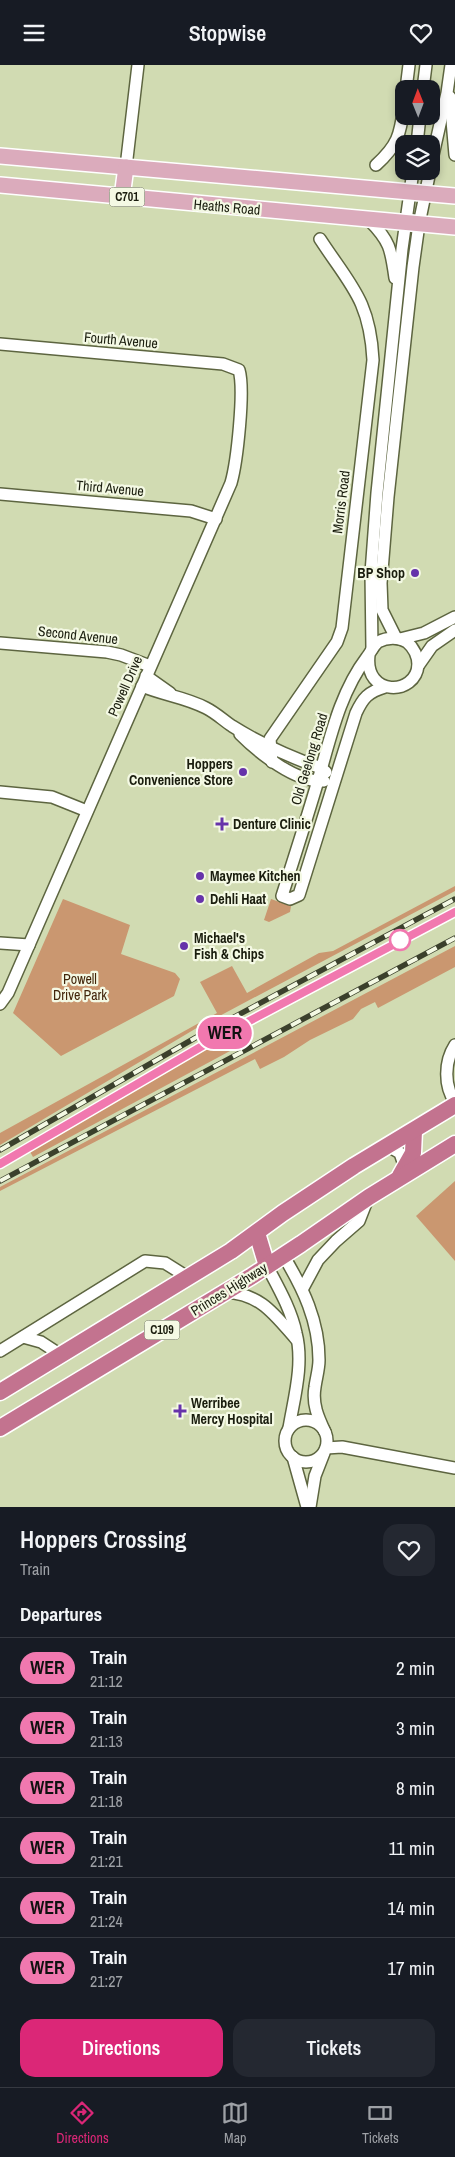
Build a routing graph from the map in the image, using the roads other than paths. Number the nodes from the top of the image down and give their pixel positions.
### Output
1 (138, 65) edge
2 (409, 65) edge
3 (426, 65) edge
4 (450, 65) edge
5 (407, 80) edge
6 (424, 80) edge
7 (449, 80) junction
8 (402, 125) edge
9 (437, 135) edge
10 (455, 155) edge
11 (0, 156) edge
12 (376, 165) dead end
13 (126, 167) junction
14 (415, 180) edge
15 (425, 180) edge
16 (0, 185) edge
17 (418, 193) junction
18 (455, 196) edge
19 (122, 197) junction
20 (370, 220) junction
21 (412, 223) junction
22 (455, 227) edge
23 (320, 239) dead end
24 (397, 297) junction
25 (0, 344) edge
26 (239, 370) joint
27 (0, 494) edge
28 (216, 519) junction
29 (455, 617) edge
30 (455, 630) edge
31 (398, 639) junction
32 (0, 643) edge
33 (370, 652) junction
34 (418, 667) junction
35 (146, 676) junction
36 (385, 687) junction
37 (232, 726) junction
38 (270, 747) junction
39 (288, 755) junction
40 (272, 762) junction
41 (321, 768) junction
42 (292, 773) junction
43 (334, 781) junction
44 (318, 782) junction
45 (0, 792) edge
46 (87, 811) junction
47 (0, 943) edge
48 (28, 945) junction
49 (0, 1004) edge
50 (455, 1045) edge
51 (455, 1104) edge
52 (414, 1131) junction
53 (455, 1144) edge
54 (388, 1146) junction
55 (402, 1172) junction
56 (369, 1197) junction
57 (257, 1233) junction
58 (283, 1255) junction
59 (267, 1266) junction
60 (188, 1278) junction
61 (302, 1288) junction
62 (224, 1292) junction
63 (23, 1337) junction
64 (297, 1340) junction
65 (0, 1351) edge
66 (61, 1355) junction
67 (0, 1392) edge
68 (289, 1428) junction
69 (0, 1429) edge
70 (325, 1443) junction
71 (293, 1457) junction
72 (455, 1468) edge
73 (308, 1507) edge

1 - 13 street
2 - 5 street
3 - 6 street
4 - 7 street
7 - 9 street
7 - 10 street
8 - 12 street
11 - 13 main road, C701
13 - 17 main road, C701
13 - 19 main road
14 - 17 street
15 - 17 street
16 - 19 main road, Heaths Road / C701
17 - 18 main road, C701
17 - 21 street
19 - 20 main road, Heaths Road / C701
20 - 21 main road, Heaths Road / C701
20 - 24 street
21 - 22 main road, Heaths Road / C701
21 - 24 street
21 - 31 street
23 - 38 street, Morris Road
24 - 33 street
25 - 26 street, Fourth Avenue
26 - 28 street, Powell Drive
27 - 28 street, Third Avenue
28 - 35 street, Powell Drive
29 - 31 street
30 - 34 street
31 - 33 street
31 - 34 street
32 - 35 street, Second Avenue
33 - 36 street
33 - 41 street, Old Geelong Road
34 - 36 street
35 - 37 street, Second Avenue
35 - 46 street, Powell Drive
36 - 43 street, Old Geelong Road
37 - 38 street
37 - 40 street
38 - 39 street
38 - 40 street, Morris Road
39 - 40 street
39 - 41 street
39 - 42 street
40 - 42 street
41 - 43 street
41 - 44 street, Old Geelong Road
42 - 44 street
43 - 44 street
43 - 44 street, Old Geelong Road
45 - 46 street
46 - 48 street, Powell Drive
47 - 48 street
48 - 49 street, Powell Drive
50 - 51 street
51 - 52 highway, C109
52 - 54 highway, C109
52 - 55 highway
53 - 55 highway, Princes Highway / C109
54 - 55 street
54 - 57 highway, C109
55 - 56 highway, Princes Highway / C109
56 - 58 highway, Princes Highway / C109
56 - 61 street
57 - 58 highway
57 - 59 highway
57 - 60 highway, C109
58 - 59 highway, Princes Highway / C109
58 - 61 street
59 - 62 highway, Princes Highway / C109
59 - 64 street
60 - 63 street
60 - 66 highway, C109
61 - 70 street
62 - 64 street
62 - 69 highway, Princes Highway / C109
63 - 65 street
63 - 66 street
64 - 68 street
66 - 67 highway, C109
68 - 70 street
68 - 71 street
70 - 71 street
70 - 72 street
70 - 73 street
71 - 73 street

